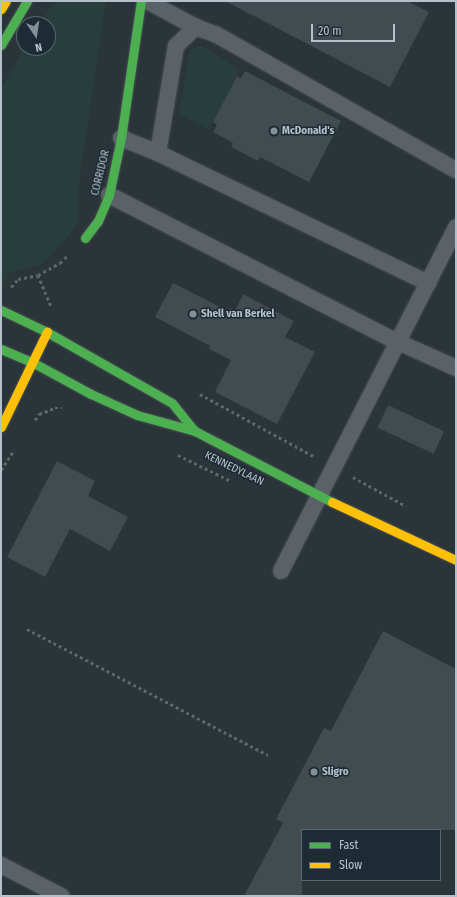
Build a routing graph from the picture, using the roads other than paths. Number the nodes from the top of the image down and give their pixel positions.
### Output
1 (6, 1) edge
2 (27, 1) edge
3 (141, 1) edge
4 (147, 1) edge
5 (1, 9) edge
6 (196, 27) junction
7 (1, 45) edge
8 (121, 138) junction
9 (158, 153) junction
10 (456, 170) edge
11 (109, 195) junction
12 (456, 227) edge
13 (85, 238) road end
14 (428, 283) junction
15 (1, 310) edge
16 (47, 332) junction
17 (398, 342) junction
18 (1, 349) edge
19 (32, 362) junction
20 (456, 368) edge
21 (1, 427) edge
22 (195, 431) junction
23 (320, 496) junction
24 (456, 560) edge
25 (281, 571) dead end
26 (1, 865) edge
27 (60, 896) edge

1 - 5 street
2 - 7 street
3 - 8 street, CORRIDOR
4 - 6 lane
6 - 9 lane
6 - 10 lane
8 - 9 lane
8 - 11 street, CORRIDOR
9 - 14 lane
11 - 13 street, CORRIDOR
11 - 17 lane
12 - 14 lane
14 - 17 lane
15 - 16 street, KENNEDYLAAN
16 - 19 street
16 - 22 street, KENNEDYLAAN
17 - 20 lane
17 - 23 lane
18 - 19 street, KENNEDYLAAN
19 - 21 street
19 - 22 street, KENNEDYLAAN
22 - 23 street, KENNEDYLAAN
23 - 24 street, KENNEDYLAAN
23 - 25 lane
26 - 27 lane

